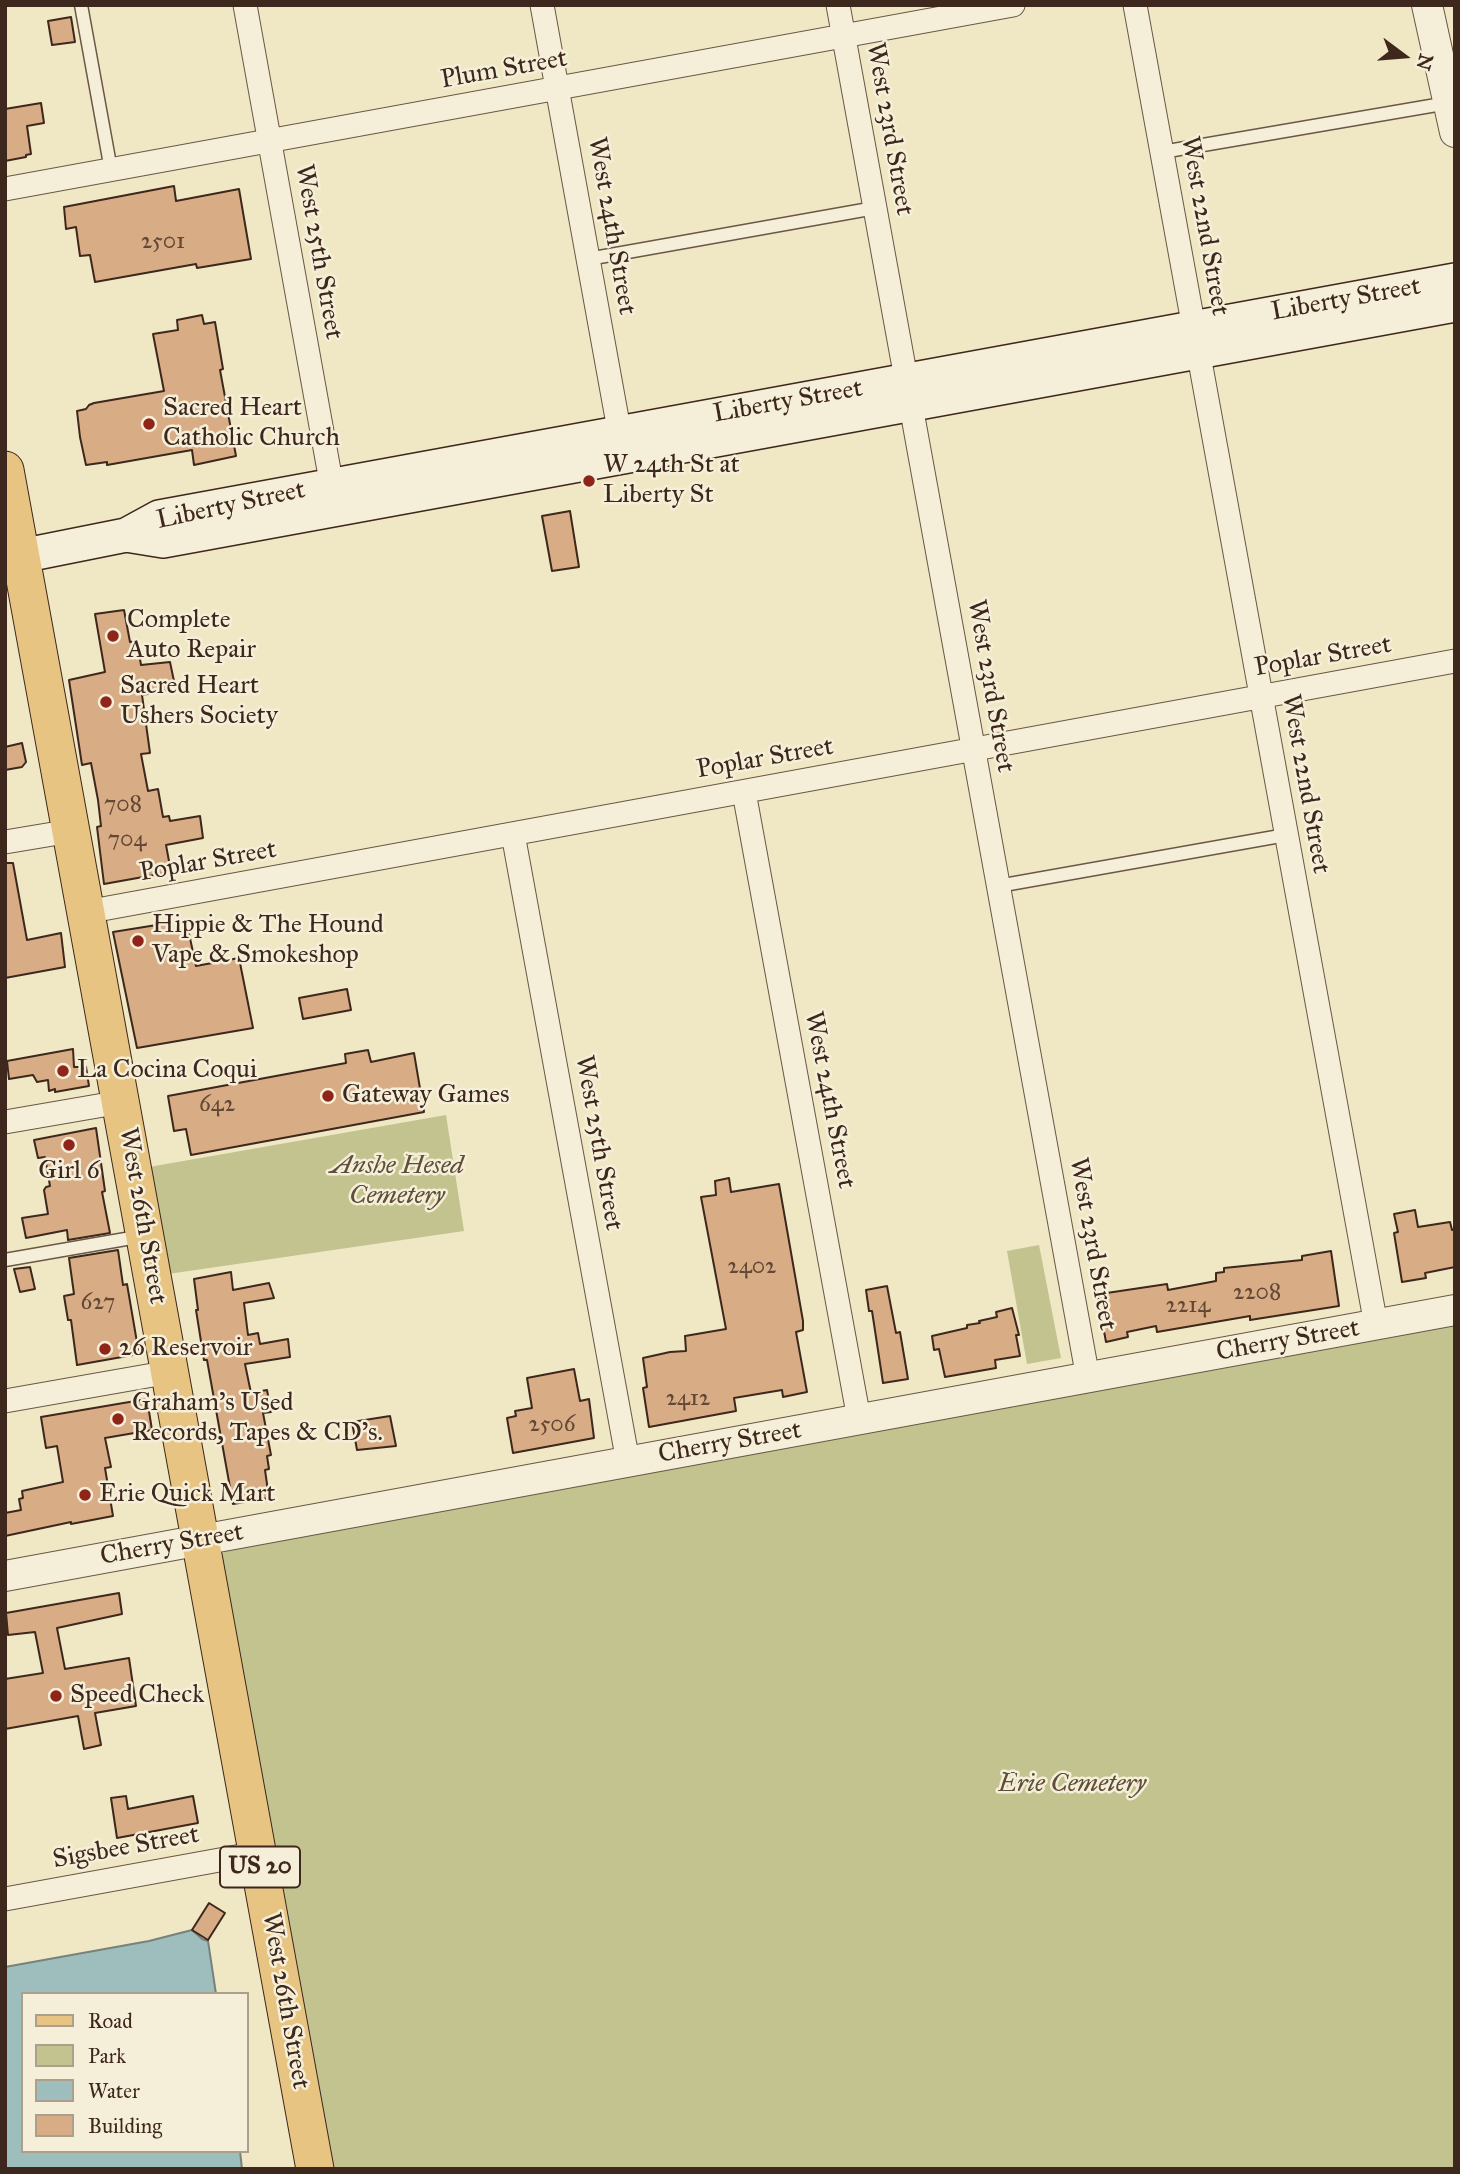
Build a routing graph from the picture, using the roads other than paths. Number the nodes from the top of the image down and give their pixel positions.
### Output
1 (81, 5) edge
2 (245, 5) edge
3 (542, 5) edge
4 (838, 5) edge
5 (1013, 5) edge
6 (1135, 5) edge
7 (1427, 5) edge
8 (844, 36) junction
9 (557, 89) junction
10 (1448, 103) junction
11 (1455, 132) edge
12 (269, 141) junction
13 (1161, 152) junction
14 (111, 170) junction
15 (5, 189) edge
16 (875, 208) junction
17 (588, 260) junction
18 (1455, 280) edge
19 (1455, 304) edge
20 (1196, 340) junction
21 (908, 392) junction
22 (622, 445) junction
23 (5, 470) edge
24 (334, 497) junction
25 (13, 558) edge
26 (1455, 661) edge
27 (1261, 697) junction
28 (973, 750) junction
29 (744, 792) junction
30 (71, 831) junction
31 (513, 834) junction
32 (1286, 835) junction
33 (5, 842) edge
34 (998, 886) junction
35 (86, 912) junction
36 (121, 1102) junction
37 (5, 1122) edge
38 (145, 1235) junction
39 (5, 1260) edge
40 (1455, 1310) edge
41 (1376, 1325) junction
42 (170, 1372) junction
43 (1088, 1378) junction
44 (5, 1401) edge
45 (859, 1419) junction
46 (628, 1462) junction
47 (201, 1540) junction
48 (5, 1576) edge
49 (258, 1853) junction
50 (5, 1899) edge
51 (315, 2169) edge

1 - 14 lane
2 - 12 street, West 25th Street
3 - 9 street, West 24th Street
4 - 8 street, West 23rd Street
5 - 8 street, Plum Street
6 - 13 street, West 22nd Street
7 - 10 street
8 - 9 street, Plum Street
8 - 16 street, West 23rd Street
9 - 12 street, Plum Street
9 - 17 street, West 24th Street
10 - 11 street
10 - 13 lane
12 - 14 street, Plum Street
12 - 24 street, West 25th Street
13 - 20 street, West 22nd Street
14 - 15 street, Plum Street
16 - 17 lane
16 - 21 street, West 23rd Street
17 - 22 street, West 24th Street
18 - 20 main road, Liberty Street
19 - 20 main road, Liberty Street
20 - 21 main road, Liberty Street
20 - 27 street, West 22nd Street
21 - 22 main road, Liberty Street
21 - 28 street, West 23rd Street
22 - 24 main road, Liberty Street
23 - 25 main road, West 26th Street / US 20
24 - 25 main road, Liberty Street
25 - 30 main road, West 26th Street / US 20
26 - 27 street, Poplar Street
27 - 28 street, Poplar Street
27 - 32 street, West 22nd Street
28 - 29 street, Poplar Street
28 - 34 street, West 23rd Street
29 - 31 street, Poplar Street
29 - 45 street, West 24th Street
30 - 33 street
30 - 35 main road, West 26th Street / US 20
31 - 35 street, Poplar Street
31 - 46 street, West 25th Street
32 - 34 lane
32 - 41 street, West 22nd Street
34 - 43 street, West 23rd Street
35 - 36 main road, West 26th Street / US 20
36 - 37 street
36 - 38 main road, West 26th Street / US 20
38 - 39 lane
38 - 42 main road, West 26th Street / US 20
40 - 41 street, Cherry Street
41 - 43 street, Cherry Street
42 - 44 street
42 - 47 main road, West 26th Street / US 20
43 - 45 street, Cherry Street
45 - 46 street, Cherry Street
46 - 47 street, Cherry Street
47 - 48 street, Cherry Street
47 - 49 main road, West 26th Street / US 20
49 - 50 street, Sigsbee Street
49 - 51 main road, West 26th Street / US 20

